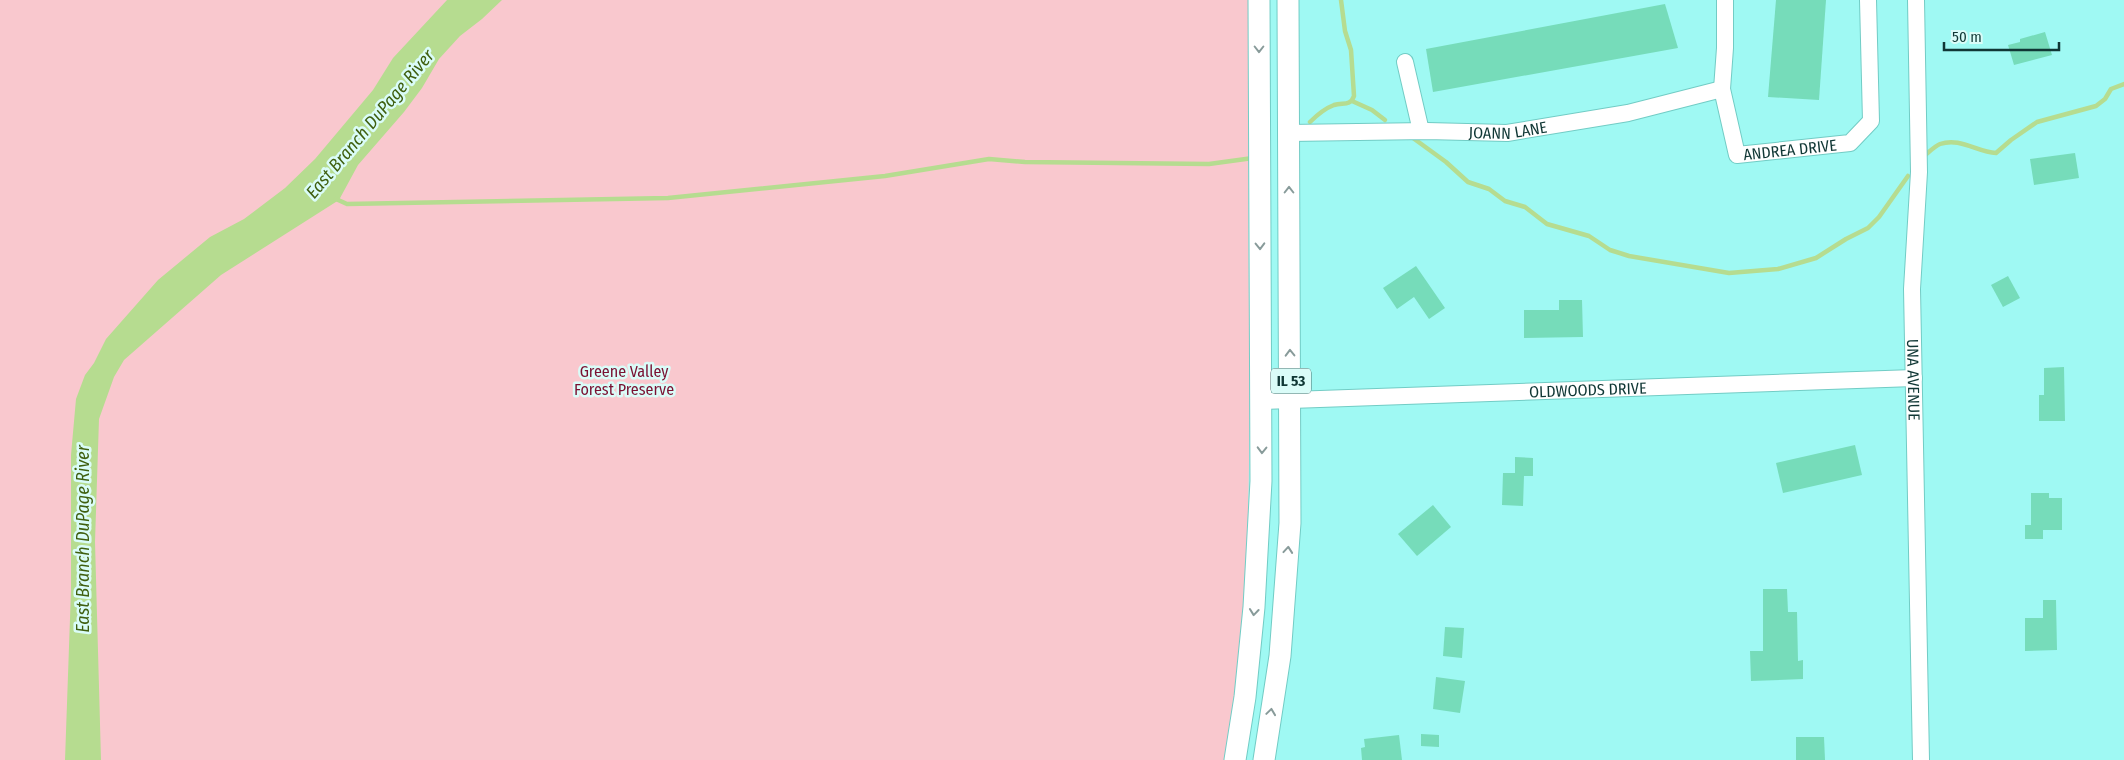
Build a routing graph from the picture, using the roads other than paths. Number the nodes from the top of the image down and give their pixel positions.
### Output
1 (1259, 0) edge
2 (1288, 0) edge
3 (1724, 0) edge
4 (1868, 0) edge
5 (1916, 0) edge
6 (1405, 62) dead end
7 (1722, 89) junction
8 (1421, 131) junction
9 (1289, 133) junction
10 (1914, 378) junction
11 (1291, 400) junction
12 (1262, 401) junction
13 (1235, 760) edge
14 (1264, 760) edge
15 (1921, 760) edge

1 -> 12 main road, IL 53
2 - 9 main road, IL 53
3 - 7 street
4 - 7 street, ANDREA DRIVE
5 - 10 street, UNA AVENUE
6 - 8 street
7 - 8 street, JOANN LANE
8 - 9 street, JOANN LANE
11 -> 9 main road, IL 53
10 - 11 street, OLDWOODS DRIVE
10 - 15 street, UNA AVENUE
11 - 12 street, OLDWOODS DRIVE
14 -> 11 main road, IL 53
12 -> 13 main road, IL 53

